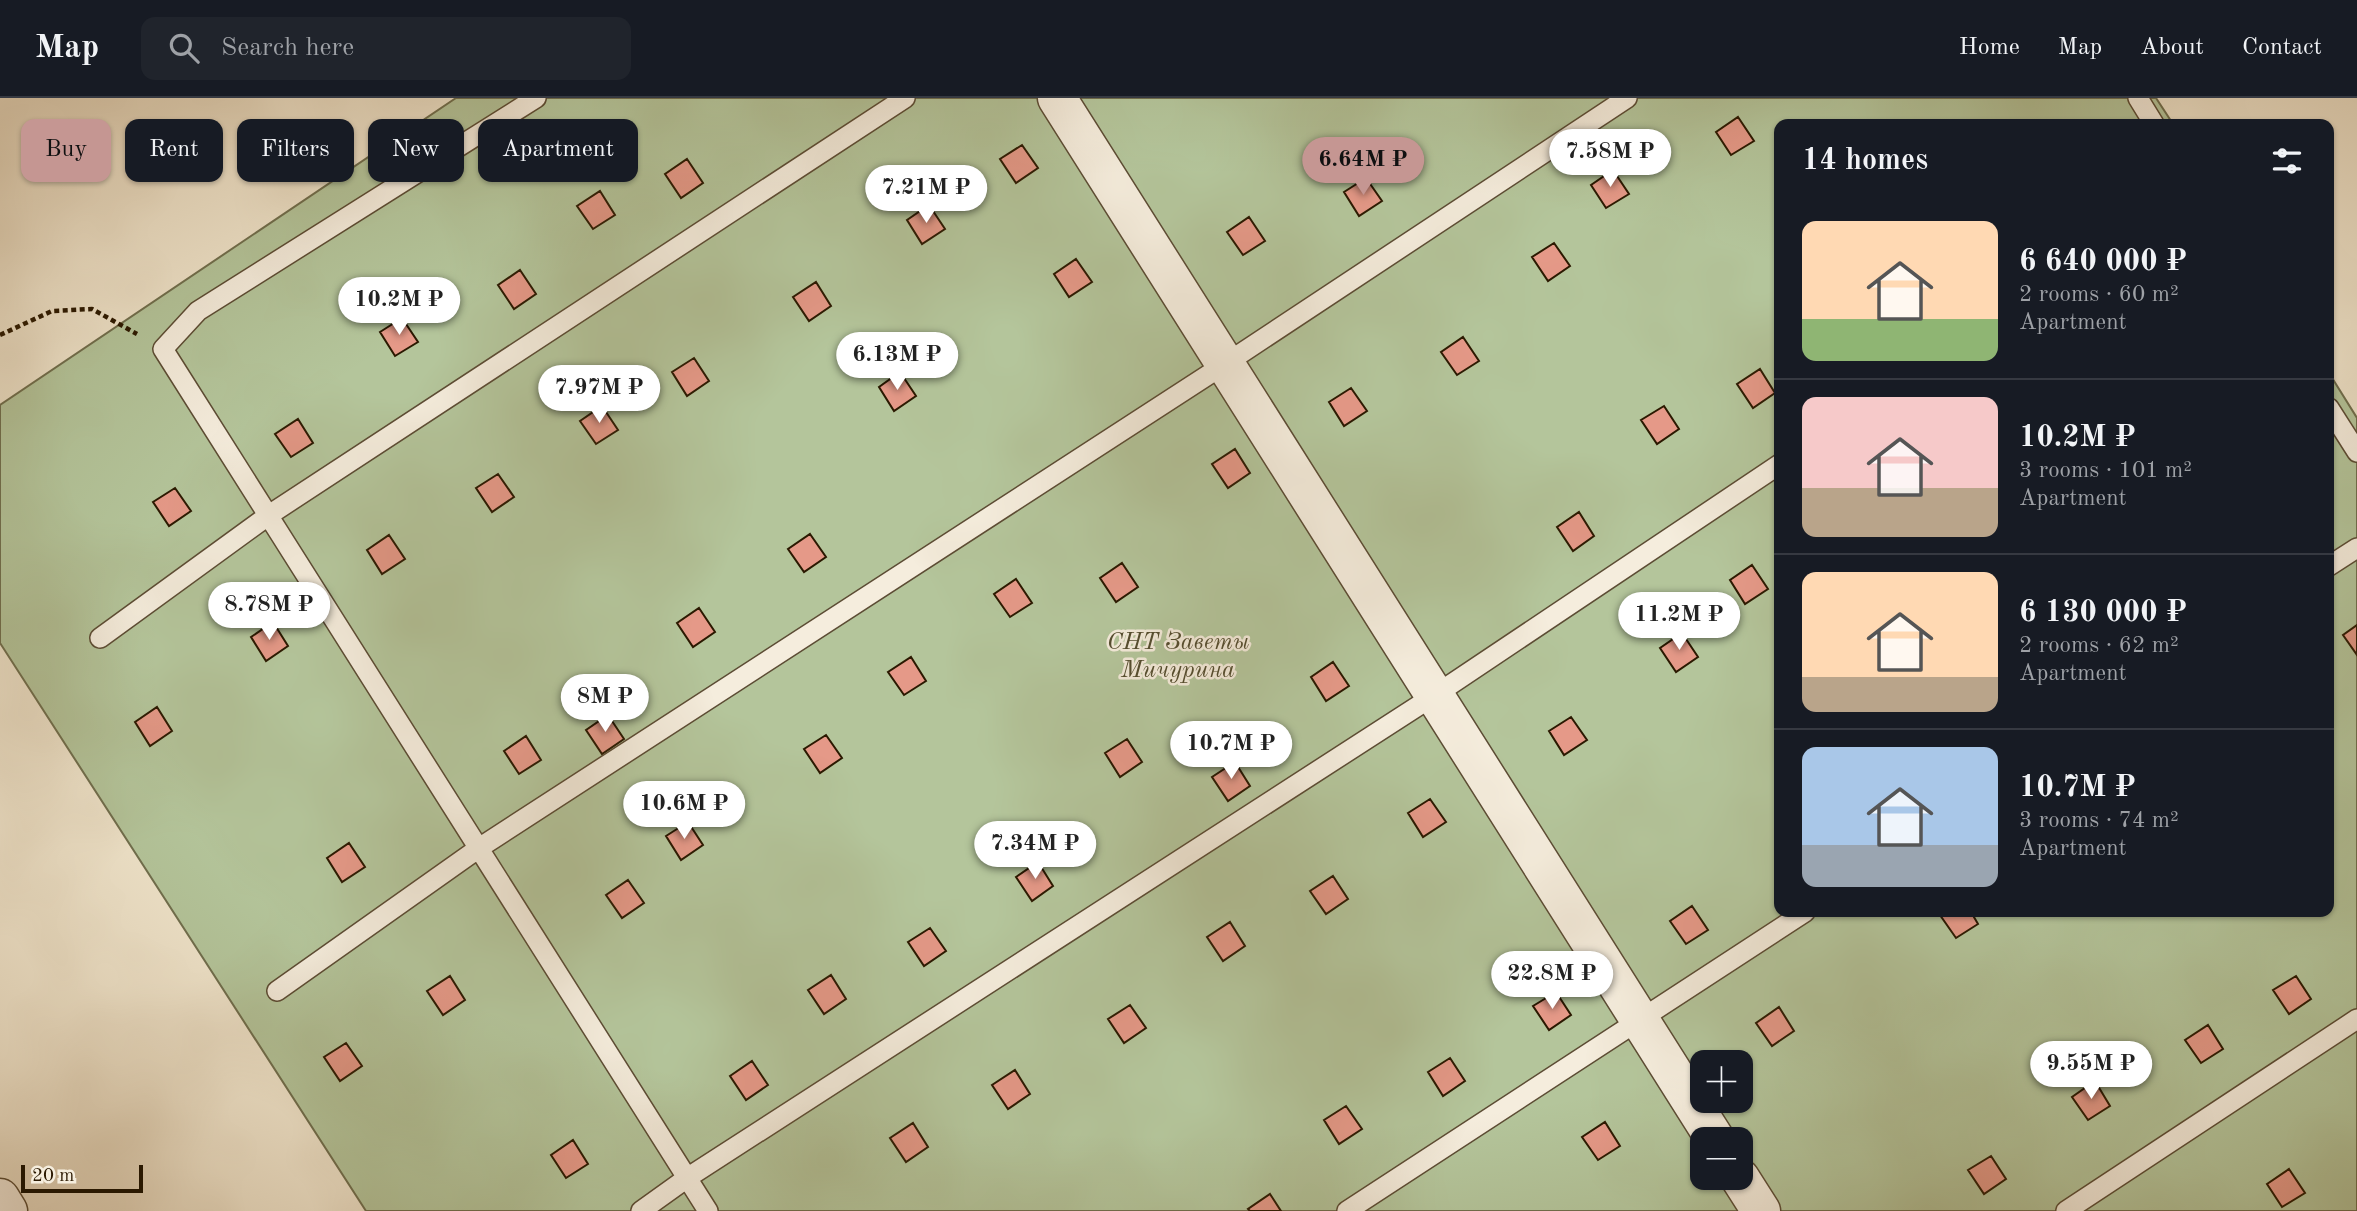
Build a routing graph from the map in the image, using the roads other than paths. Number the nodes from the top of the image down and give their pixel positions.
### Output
1 (536, 98) edge
2 (905, 98) edge
3 (1056, 98) edge
4 (1628, 98) edge
5 (2138, 98) edge
6 (2151, 119) edge
7 (1225, 364) junction
8 (2334, 416) edge
9 (2357, 452) edge
10 (1774, 468) edge
11 (269, 515) junction
12 (2357, 548) edge
13 (2334, 563) edge
14 (100, 638) dead end
15 (1435, 695) junction
16 (479, 848) junction
17 (1797, 917) edge
18 (277, 991) dead end
19 (2357, 1019) edge
20 (1640, 1020) junction
21 (1707, 1127) edge
22 (687, 1178) junction
23 (1748, 1190) edge
24 (0, 1198) edge
25 (8, 1211) edge
26 (641, 1211) edge
27 (708, 1211) edge
28 (1347, 1211) edge
29 (1761, 1211) edge
30 (2066, 1211) edge

1 - 11 lane
2 - 11 lane
3 - 7 street
4 - 7 lane
5 - 6 lane
7 - 15 street
7 - 16 lane
8 - 9 lane
10 - 15 lane
11 - 14 lane
11 - 16 lane
12 - 13 lane
15 - 20 street
15 - 22 lane
16 - 18 lane
16 - 22 lane
17 - 20 lane
19 - 30 lane
20 - 21 street
20 - 28 lane
22 - 26 lane
22 - 27 lane
23 - 29 street
24 - 25 street

